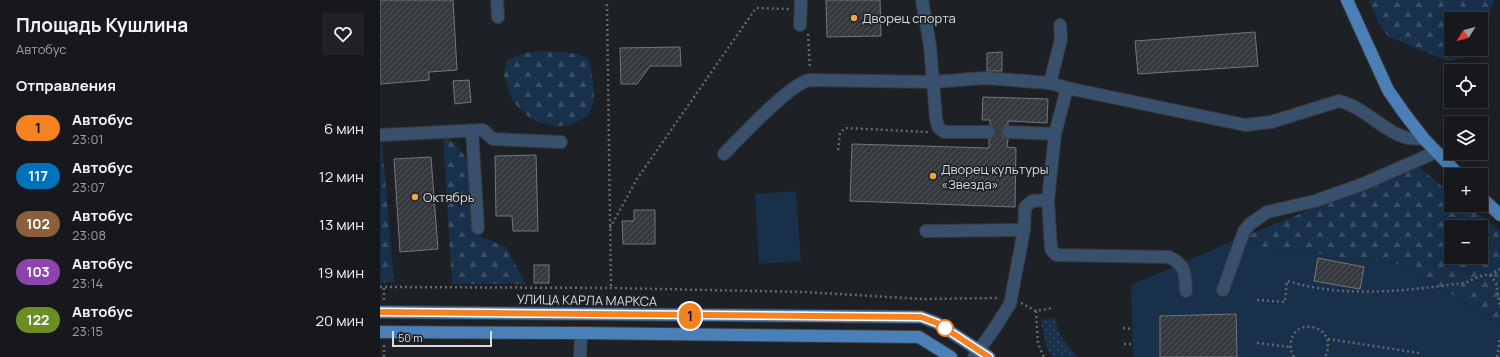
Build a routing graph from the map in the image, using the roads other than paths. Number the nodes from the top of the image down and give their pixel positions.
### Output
1 (497, 0) edge
2 (922, 0) edge
3 (1347, 0) edge
4 (800, 5) edge
5 (498, 18) dead end
6 (1060, 24) dead end
7 (804, 27) road end
8 (933, 82) junction
9 (1050, 83) junction
10 (1067, 88) junction
11 (472, 131) junction
12 (989, 132) tunnel mouth
13 (1008, 132) tunnel mouth
14 (1055, 134) junction
15 (380, 135) edge
16 (1424, 139) junction
17 (561, 142) dead end
18 (1436, 152) junction
19 (724, 154) dead end
20 (1452, 168) edge
21 (1048, 200) junction
22 (1488, 203) edge
23 (1500, 214) edge
24 (478, 228) dead end
25 (1024, 230) junction
26 (926, 231) dead end
27 (1223, 290) dead end
28 (1186, 291) dead end
29 (380, 312) edge
30 (380, 332) edge
31 (581, 333) junction
32 (981, 355) edge
33 (580, 357) edge
34 (952, 357) edge

1 - 5 street
2 - 8 street
3 - 16 main road
4 - 7 street
6 - 9 street
8 - 9 street
8 - 12 street
8 - 19 street
9 - 10 street
10 - 14 street
10 - 16 street
11 - 15 street
11 - 17 street
11 - 24 street
13 - 14 street
14 - 21 street
16 - 18 main road
18 - 20 main road
18 - 27 street
21 - 25 street
21 - 28 street
22 - 23 main road
25 - 26 street
25 - 32 street
29 - 32 main road, УЛИЦА КАРЛА МАРКСА
30 - 31 main road
31 - 33 street
31 - 34 main road

